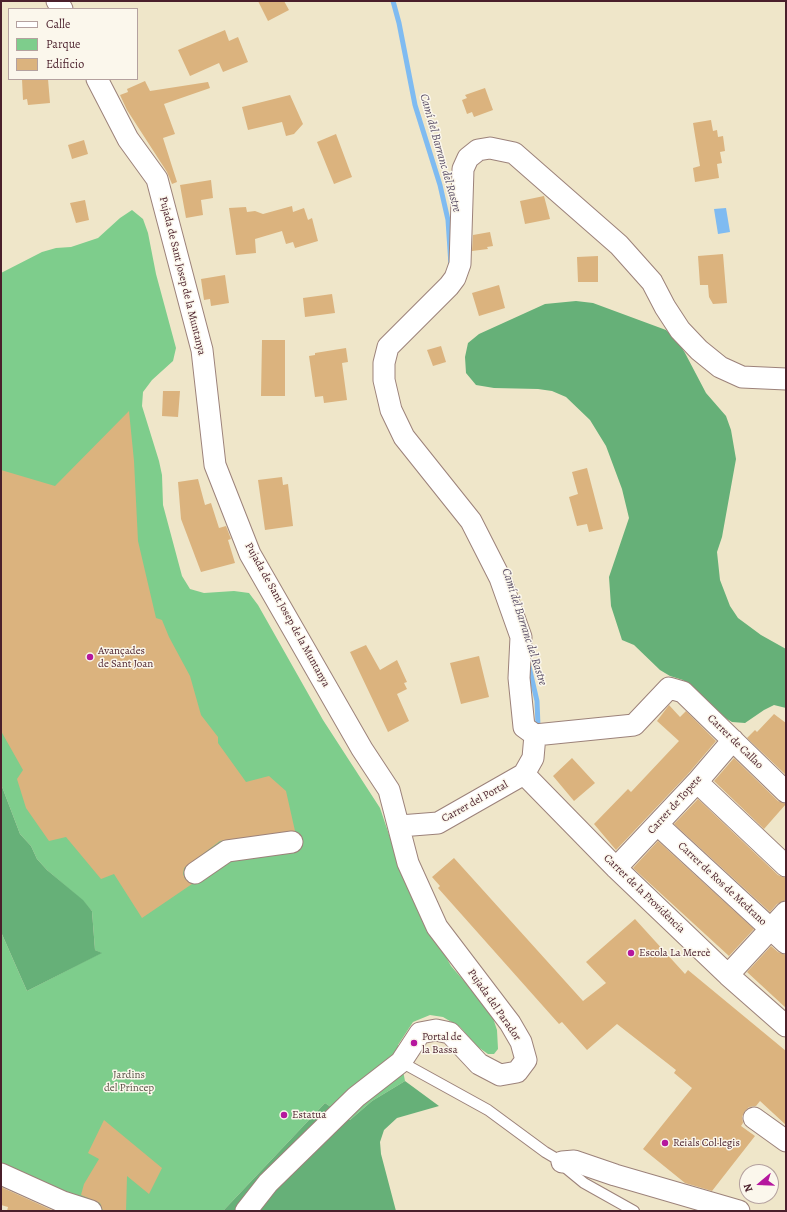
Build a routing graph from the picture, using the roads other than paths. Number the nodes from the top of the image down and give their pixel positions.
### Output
1 (98, 80) edge
2 (786, 379) edge
3 (535, 735) junction
4 (733, 740) junction
5 (524, 774) junction
6 (697, 782) junction
7 (786, 792) edge
8 (658, 825) junction
9 (400, 826) junction
10 (292, 842) dead end
11 (786, 866) edge
12 (616, 868) junction
13 (195, 873) dead end
14 (786, 912) edge
15 (779, 936) edge
16 (728, 975) junction
17 (786, 1026) edge
18 (402, 1062) junction
19 (754, 1118) dead end
20 (786, 1142) edge
21 (562, 1162) junction
22 (1, 1174) edge
23 (91, 1211) edge
24 (246, 1211) edge
25 (634, 1211) edge
26 (740, 1211) edge

1 - 9 street, Pujada de Sant Josep de la Muntanya
2 - 3 street
3 - 4 street, Carrer de Callao
3 - 5 street
4 - 6 street, Carrer de Topete
4 - 7 street, Carrer de Callao
5 - 9 street, Carrer del Portal
5 - 12 street, Carrer de la Providència
6 - 8 street, Carrer de Topete
6 - 11 street
8 - 12 street, Carrer de Topete
8 - 15 street, Carrer de Ros de Medrano
9 - 18 street, Pujada del Parador
10 - 13 street
12 - 16 street, Carrer de la Providència
14 - 15 street
15 - 16 street
16 - 17 street, Carrer de la Providència
18 - 21 lane
18 - 24 street
19 - 20 street
21 - 25 lane
21 - 26 street
22 - 23 street

